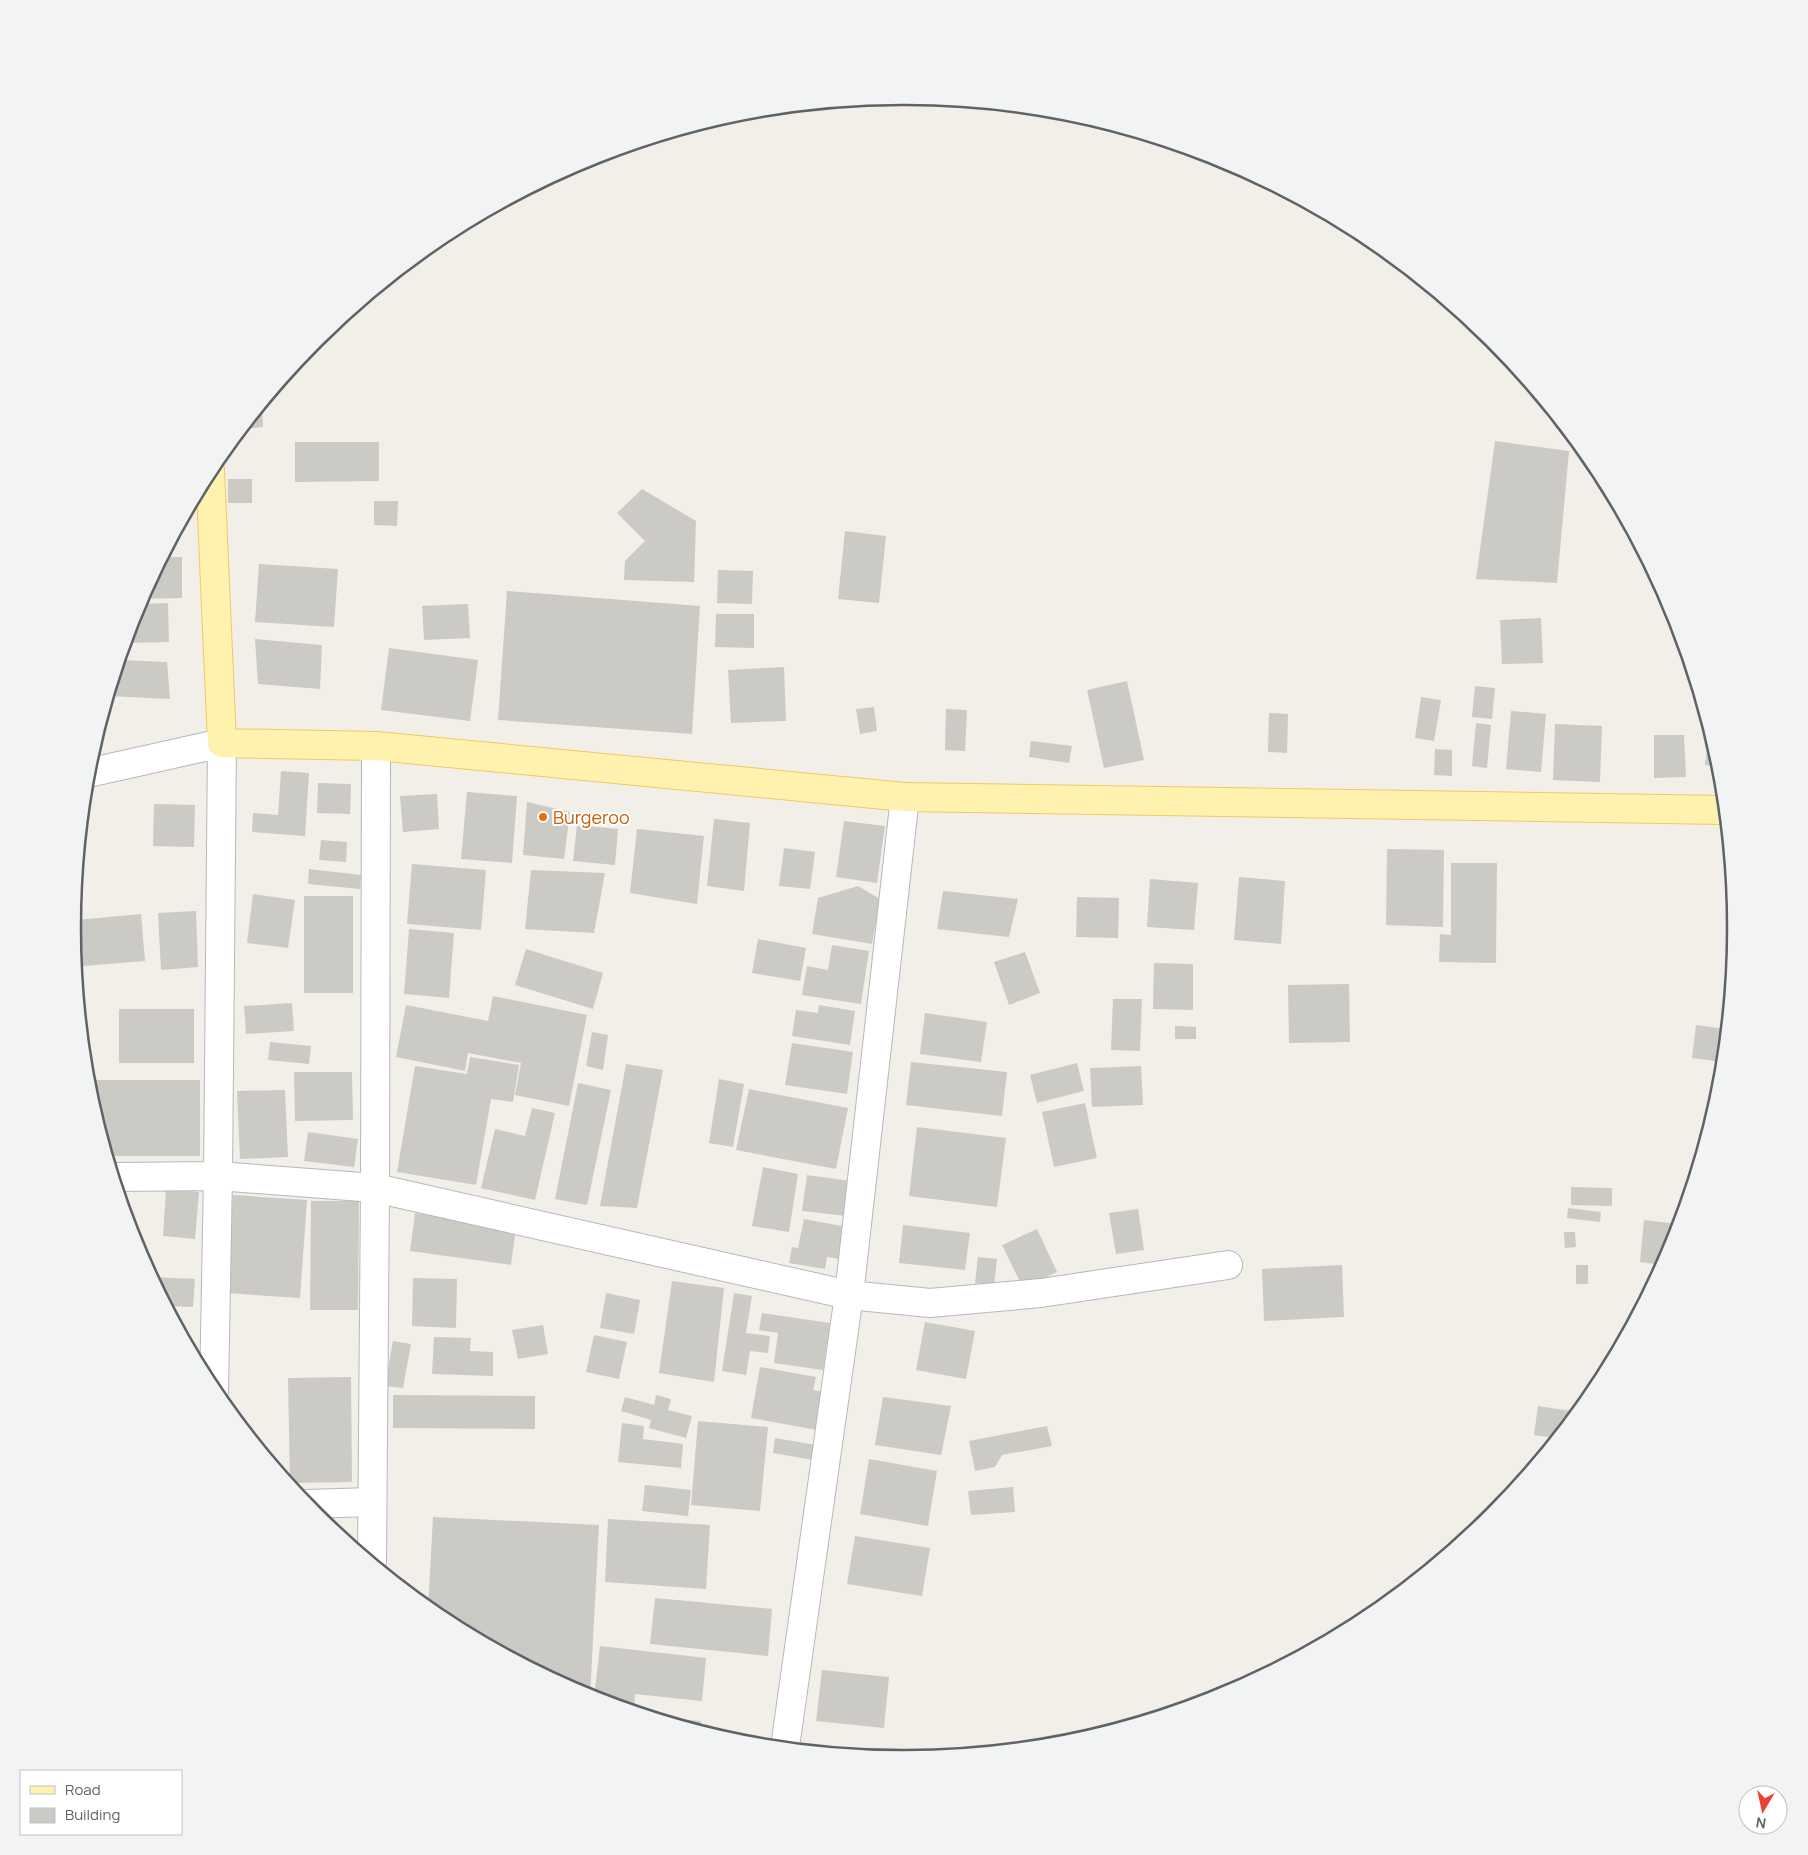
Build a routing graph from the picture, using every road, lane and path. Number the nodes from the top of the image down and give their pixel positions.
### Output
1 (211, 485) edge
2 (222, 743) junction
3 (376, 746) junction
4 (96, 771) edge
5 (905, 797) junction
6 (1718, 810) edge
7 (218, 1176) junction
8 (120, 1177) edge
9 (375, 1188) junction
10 (1228, 1265) dead end
11 (849, 1295) junction
12 (214, 1376) edge
13 (372, 1502) junction
14 (317, 1504) edge
15 (372, 1554) edge
16 (786, 1741) edge

1 - 2 main road
2 - 3 main road
2 - 4 street
2 - 7 street
3 - 5 main road
3 - 9 street
5 - 6 main road
5 - 11 street
7 - 8 street
7 - 9 street
7 - 12 street
9 - 11 street
9 - 13 street
10 - 11 street
11 - 16 street
13 - 14 street
13 - 15 street

